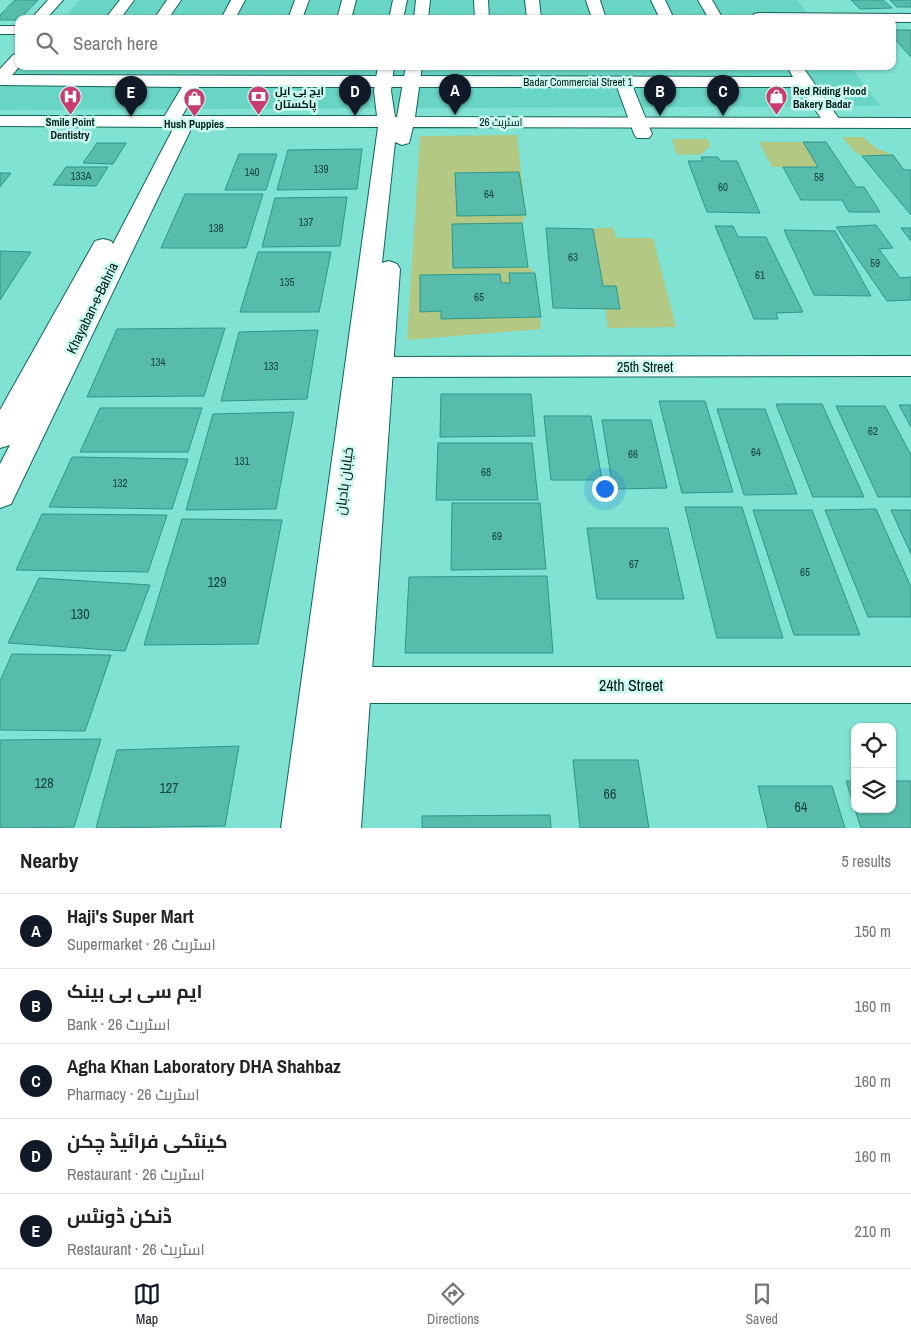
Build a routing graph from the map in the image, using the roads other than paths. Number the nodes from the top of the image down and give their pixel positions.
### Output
1 (56, 0) edge
2 (72, 0) edge
3 (127, 0) edge
4 (174, 0) edge
5 (238, 0) edge
6 (302, 0) edge
7 (349, 0) edge
8 (400, 0) edge
9 (423, 0) edge
10 (481, 0) edge
11 (532, 0) edge
12 (593, 0) edge
13 (658, 0) edge
14 (705, 0) edge
15 (834, 6) dead end
16 (757, 14) edge
17 (42, 15) edge
18 (59, 15) edge
19 (115, 15) edge
20 (165, 15) edge
21 (230, 15) edge
22 (296, 15) edge
23 (345, 15) edge
24 (397, 15) edge
25 (421, 15) edge
26 (482, 15) edge
27 (534, 15) edge
28 (598, 15) edge
29 (665, 15) edge
30 (714, 15) edge
31 (786, 15) edge
32 (842, 15) edge
33 (896, 18) edge
34 (911, 18) edge
35 (0, 30) edge
36 (15, 30) edge
37 (15, 43) edge
38 (0, 59) edge
39 (15, 62) edge
40 (71, 70) edge
41 (127, 70) edge
42 (274, 70) edge
43 (328, 70) edge
44 (385, 70) edge
45 (414, 70) edge
46 (692, 70) edge
47 (746, 70) edge
48 (796, 70) edge
49 (483, 74) edge
50 (540, 74) edge
51 (0, 79) edge
52 (62, 80) junction
53 (120, 81) junction
54 (193, 82) junction
55 (269, 82) junction
56 (623, 82) junction
57 (698, 82) junction
58 (754, 82) junction
59 (804, 82) junction
60 (324, 83) junction
61 (383, 84) junction
62 (412, 84) junction
63 (0, 122) edge
64 (833, 123) junction
65 (911, 123) edge
66 (174, 128) junction
67 (395, 128) junction
68 (640, 128) junction
69 (0, 135) edge
70 (911, 135) edge
71 (911, 366) edge
72 (368, 367) junction
73 (0, 436) edge
74 (0, 494) edge
75 (335, 685) junction
76 (911, 685) edge
77 (302, 828) edge
78 (340, 828) edge

1 - 17 street
2 - 18 street
3 - 19 street
4 - 20 street
5 - 21 street
6 - 22 street
7 - 23 street
8 - 24 street
9 - 25 street
10 - 26 street
11 - 27 street
12 - 28 street
13 - 29 street
14 - 30 street
15 - 32 street
16 - 31 street
33 - 34 street
35 - 36 street
37 - 38 street
39 - 51 street
40 - 52 street
41 - 53 street
42 - 55 street
43 - 60 street
44 - 61 street
45 - 62 street
46 - 57 street
47 - 58 street
48 - 59 street
49 - 50 street, Badar Commercial Street 1
49 - 62 street, Badar Commercial Street 1
50 - 56 street, Badar Commercial Street 1
51 - 52 street
52 - 53 street
53 - 54 street
54 - 55 street
54 - 66 street
55 - 60 street
56 - 57 street, Badar Commercial Street 1
56 - 68 street
57 - 58 street, Badar Commercial Street 1
58 - 59 street, Badar Commercial Street 1
59 - 64 street
60 - 61 street
61 - 62 street, Badar Commercial Street 1
61 - 67 street
62 - 67 street
63 - 66 street, اسٹریٹ 26
64 - 65 street, اسٹریٹ 26
64 - 68 street, اسٹریٹ 26
66 - 67 street, اسٹریٹ 26
66 - 69 street, اسٹریٹ 26
66 - 73 street, Khayaban-e-Bahria
66 - 74 street, Khayaban-e-Bahria
67 - 68 street, اسٹریٹ 26
67 - 72 street, خیابان بادبان
68 - 70 street, اسٹریٹ 26
71 - 72 street, 25th Street
72 - 75 street, خیابان بادبان
75 - 76 street, 24th Street
75 - 77 street, خیابان بادبان
75 - 78 street, خیابان بادبان

